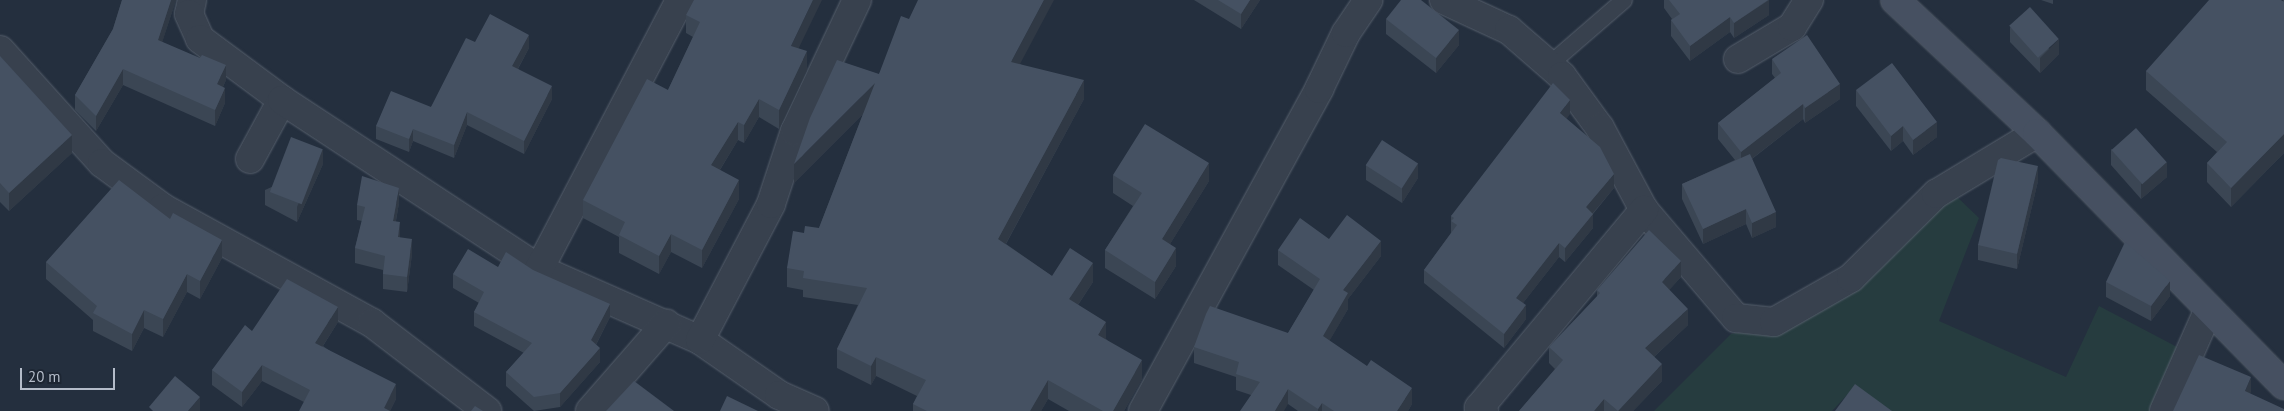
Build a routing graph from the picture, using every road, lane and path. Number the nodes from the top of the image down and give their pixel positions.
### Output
1 (192, 0) edge
2 (680, 0) edge
3 (857, 0) edge
4 (1444, 0) edge
5 (1624, 0) edge
6 (1809, 0) edge
7 (1895, 0) edge
8 (1358, 4) edge
9 (0, 50) edge
10 (1738, 59) dead end
11 (1550, 65) junction
12 (282, 100) junction
13 (2037, 133) junction
14 (250, 159) dead end
15 (1644, 210) junction
16 (539, 269) junction
17 (2210, 309) junction
18 (666, 324) junction
19 (700, 340) junction
20 (2284, 385) edge
21 (1480, 410) edge
22 (487, 411) edge
23 (590, 411) edge
24 (815, 411) edge
25 (1142, 411) edge
26 (2164, 411) edge

1 - 12 street
2 - 16 street
3 - 19 street
4 - 11 street
5 - 11 lane
6 - 10 street
7 - 13 street
8 - 25 street
9 - 22 street
11 - 15 street
12 - 14 street
12 - 16 street
13 - 15 street
13 - 17 street
15 - 21 street
16 - 18 street
17 - 20 street
17 - 26 street
18 - 19 street
18 - 23 street
19 - 24 street

